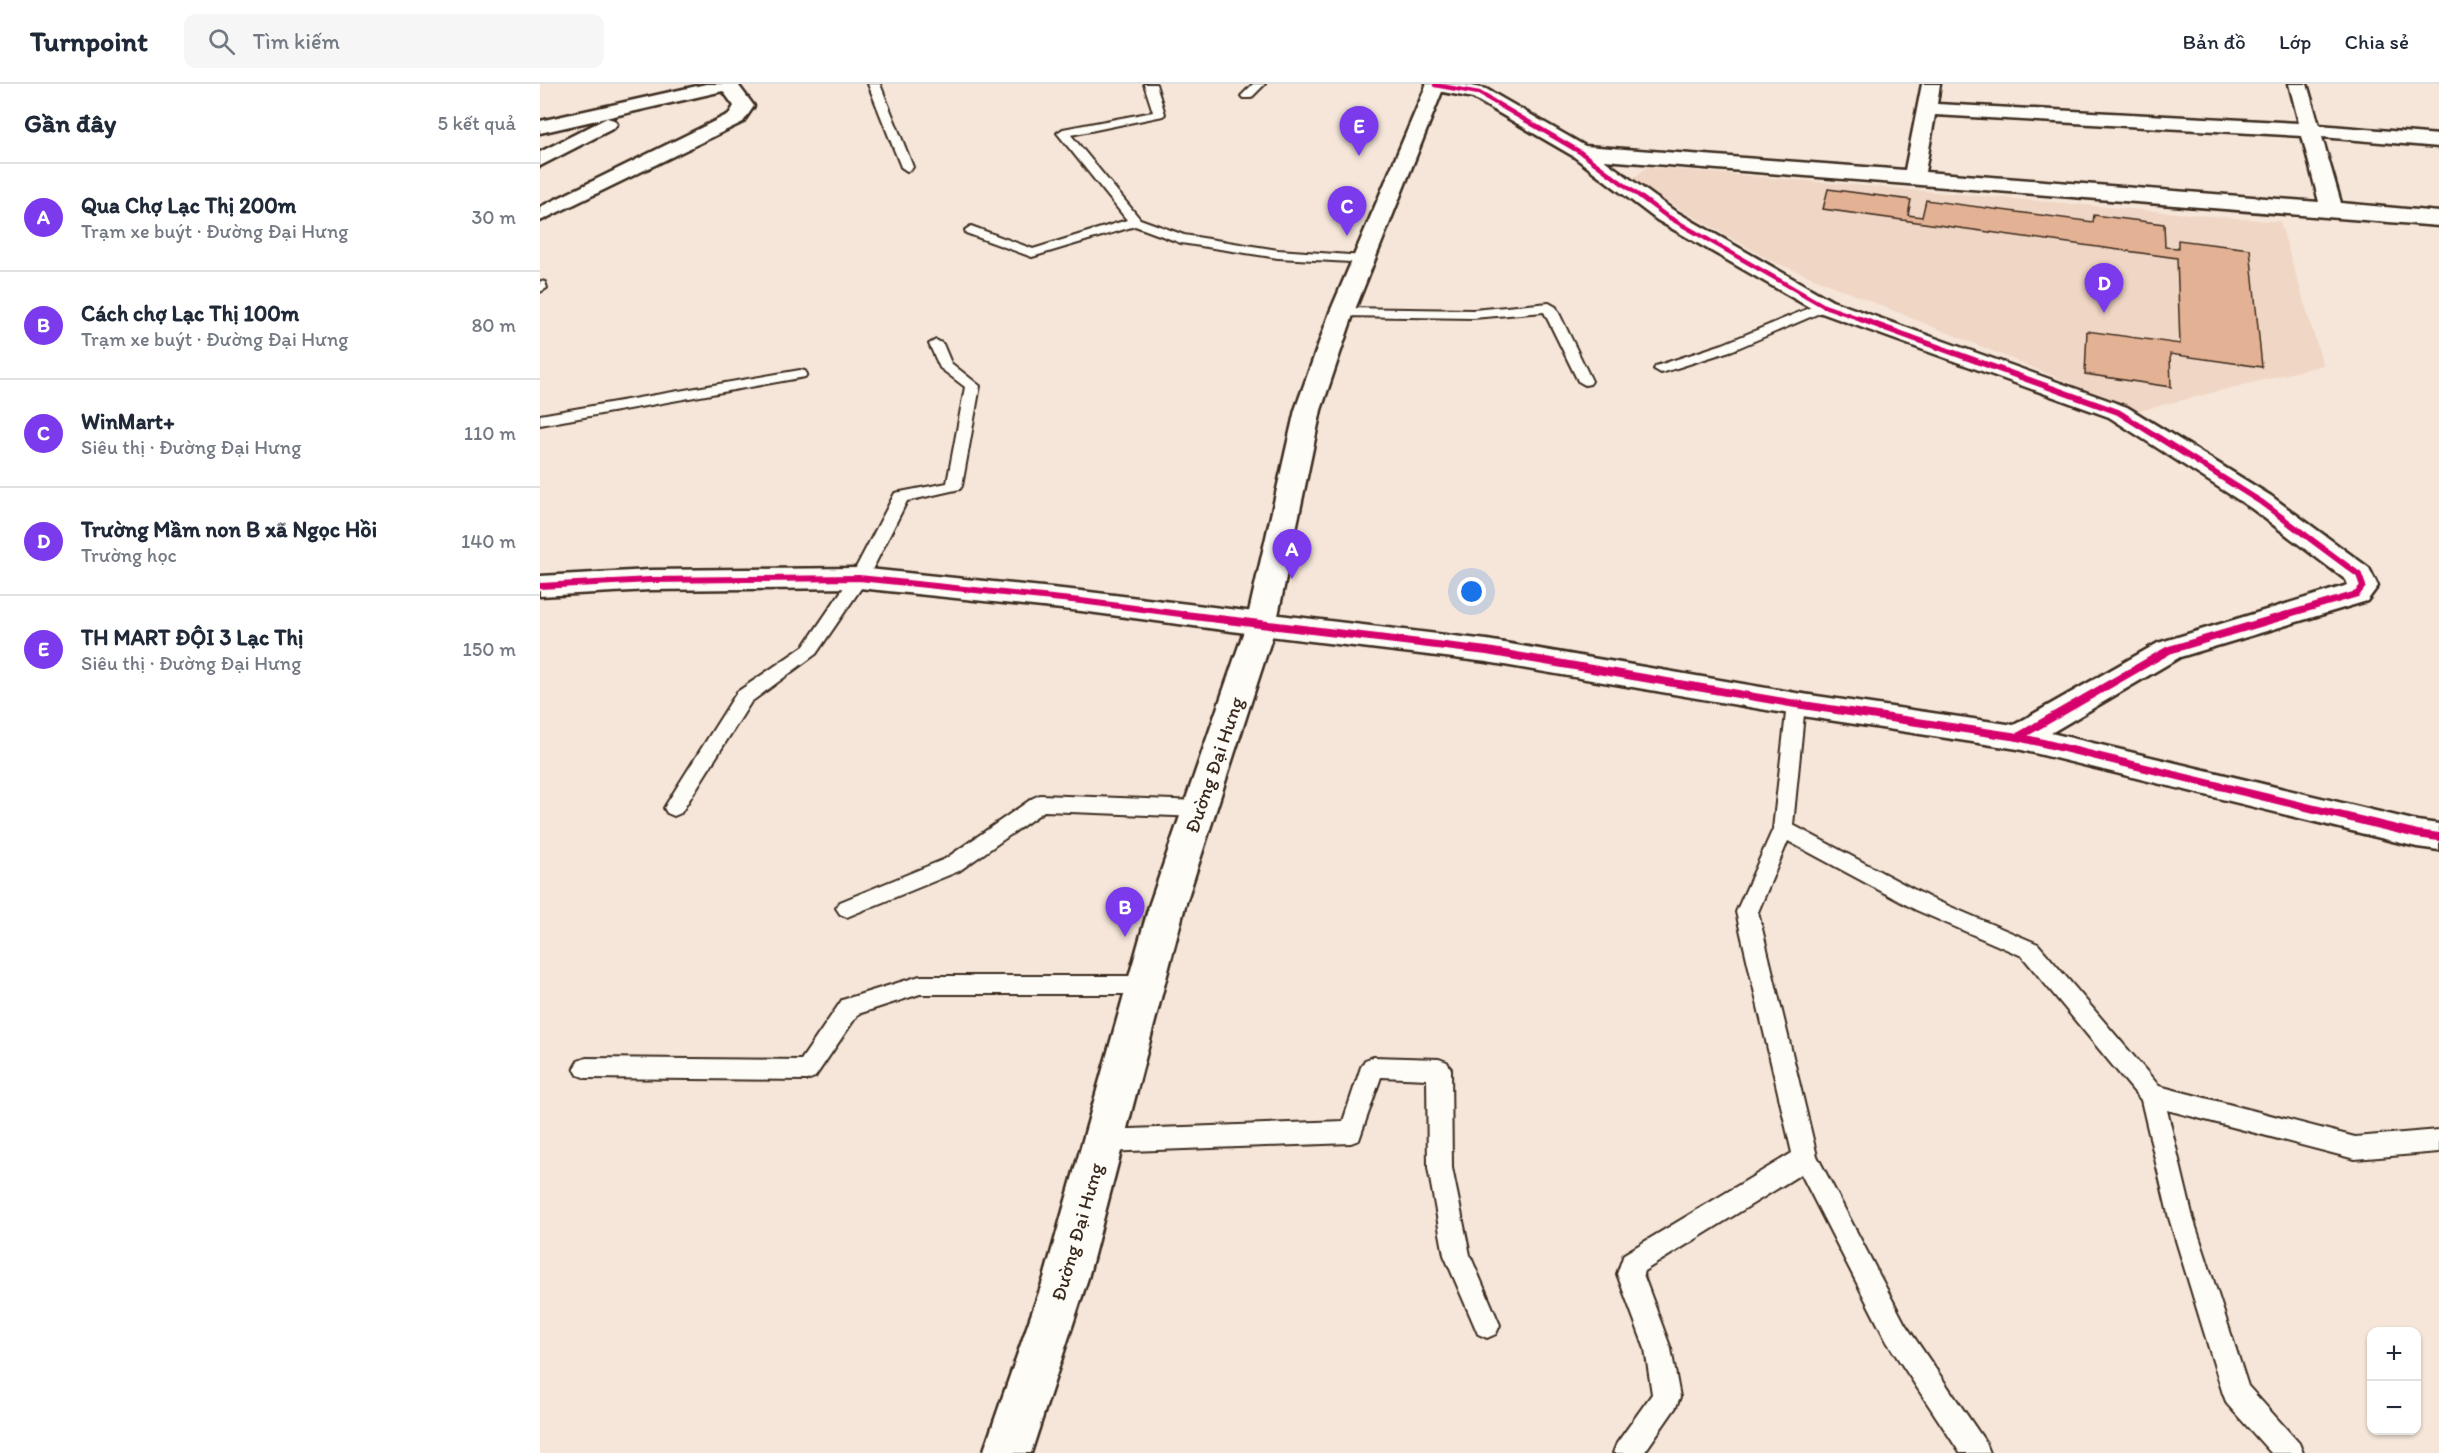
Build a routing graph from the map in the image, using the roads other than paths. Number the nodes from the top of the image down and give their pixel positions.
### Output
1 (730, 84) edge
2 (874, 84) edge
3 (1150, 84) edge
4 (1259, 84) edge
5 (1930, 84) edge
6 (2298, 84) edge
7 (1435, 85) edge
8 (1247, 96) dead end
9 (646, 104) junction
10 (1926, 109) junction
11 (540, 127) edge
12 (2310, 130) junction
13 (2439, 141) edge
14 (1580, 152) junction
15 (540, 160) edge
16 (908, 167) dead end
17 (1914, 177) junction
18 (2332, 209) junction
19 (540, 215) edge
20 (2439, 219) edge
21 (1134, 222) junction
22 (971, 230) dead end
23 (1364, 260) junction
24 (1824, 306) junction
25 (1342, 312) junction
26 (936, 344) dead end
27 (1661, 369) dead end
28 (800, 374) dead end
29 (1585, 381) dead end
30 (540, 420) edge
31 (860, 578) junction
32 (540, 586) edge
33 (1261, 625) junction
34 (1796, 704) junction
35 (2018, 737) junction
36 (674, 808) dead end
37 (1200, 809) junction
38 (1783, 829) junction
39 (2439, 837) edge
40 (847, 908) dead end
41 (1145, 985) junction
42 (586, 1068) dead end
43 (2152, 1095) junction
44 (1103, 1141) junction
45 (2439, 1141) edge
46 (1805, 1158) junction
47 (1487, 1325) dead end
48 (1007, 1453) edge
49 (1627, 1453) edge
50 (1976, 1453) edge
51 (2289, 1453) edge

1 - 9 street
1 - 19 street
2 - 16 lane
3 - 21 lane
4 - 8 lane
5 - 10 street
6 - 12 street
7 - 14 street
7 - 23 street, Đường Đại Hưng
9 - 11 street
9 - 15 street
10 - 12 street
10 - 17 street
12 - 13 street
12 - 18 street
14 - 17 street
14 - 24 street
17 - 18 street
18 - 20 street
21 - 22 lane
21 - 23 lane
23 - 25 street, Đường Đại Hưng
24 - 27 lane
24 - 35 street
25 - 29 lane
25 - 33 street, Đường Đại Hưng
26 - 31 lane
28 - 30 lane
31 - 32 street
31 - 33 street
31 - 36 lane
33 - 34 street
33 - 37 street, Đường Đại Hưng
34 - 35 street
34 - 38 lane
35 - 39 street
37 - 40 lane
37 - 41 street, Đường Đại Hưng
38 - 43 lane
38 - 46 lane
41 - 42 lane
41 - 44 street, Đường Đại Hưng
43 - 45 lane
43 - 51 lane
44 - 47 lane
44 - 48 street, Đường Đại Hưng
46 - 49 lane
46 - 50 lane

